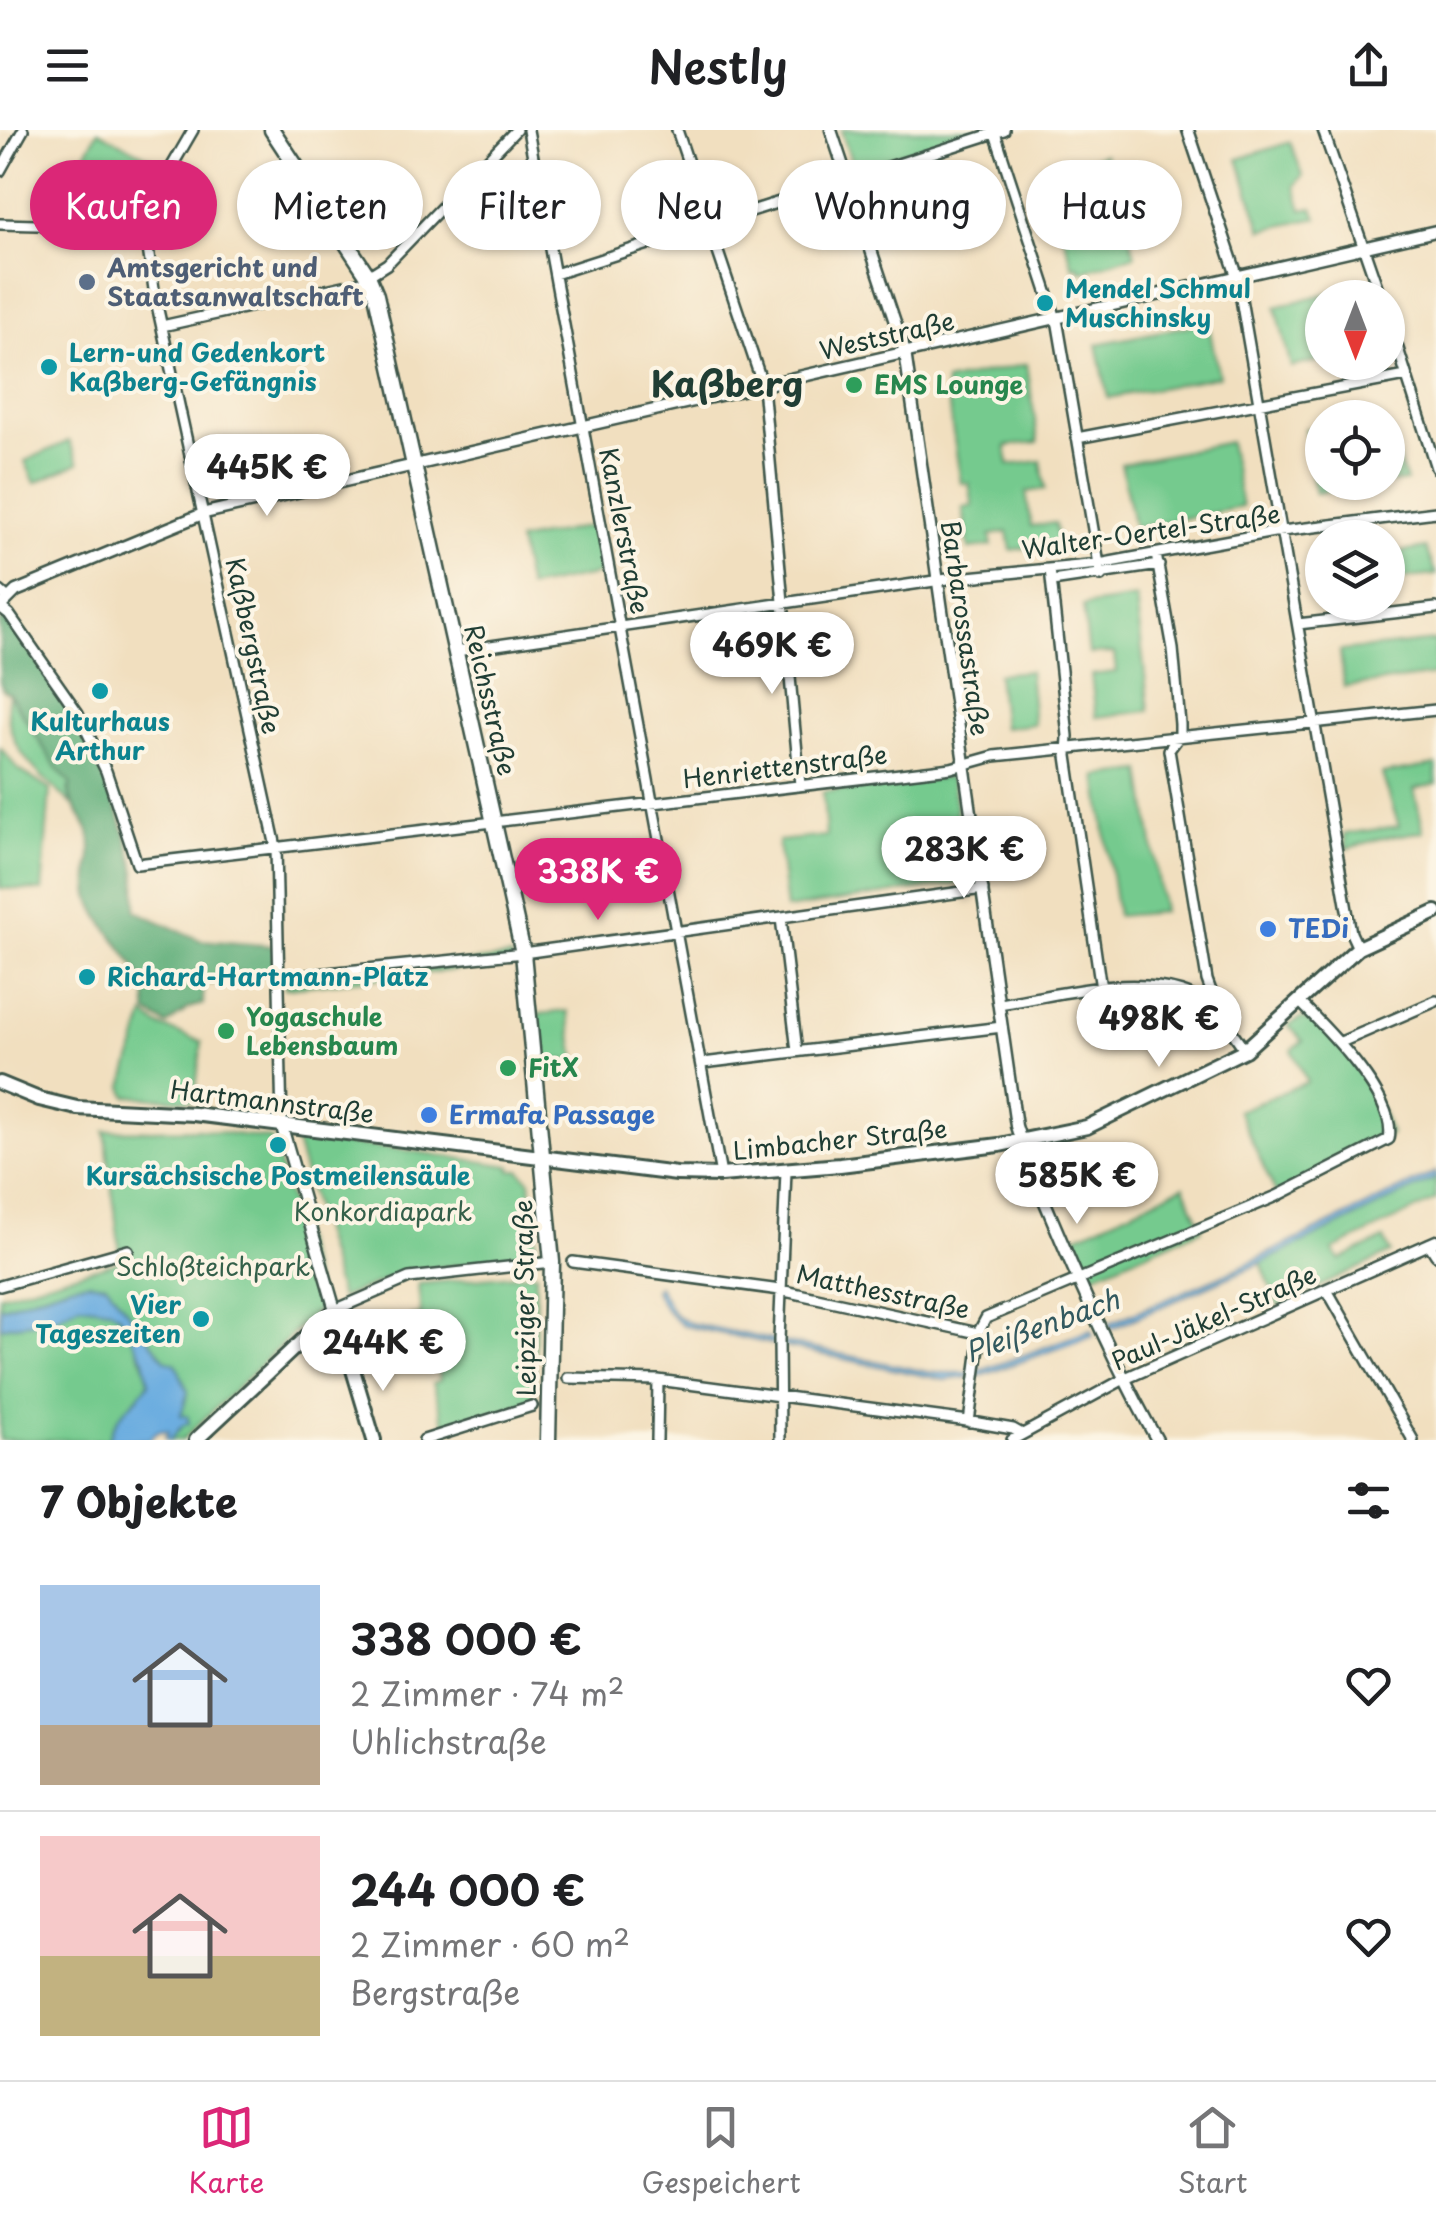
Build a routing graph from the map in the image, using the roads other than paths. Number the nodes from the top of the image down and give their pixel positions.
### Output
1 (23, 130) edge
2 (193, 130) edge
3 (272, 130) edge
4 (516, 130) edge
5 (528, 130) edge
6 (677, 130) edge
7 (831, 130) edge
8 (1188, 130) edge
9 (1323, 130) edge
10 (998, 131) edge
11 (176, 160) edge
12 (687, 160) edge
13 (841, 160) edge
14 (909, 160) edge
15 (0, 171) edge
16 (0, 224) edge
17 (30, 225) edge
18 (1436, 231) edge
19 (1364, 248) junction
20 (148, 250) edge
21 (630, 250) edge
22 (716, 250) edge
23 (871, 250) edge
24 (555, 274) junction
25 (1237, 276) junction
26 (365, 279) junction
27 (1376, 280) edge
28 (1056, 318) junction
29 (162, 326) junction
30 (905, 352) junction
31 (1405, 373) edge
32 (1406, 376) junction
33 (762, 386) junction
34 (1260, 404) junction
35 (584, 427) junction
36 (1077, 438) junction
37 (412, 465) junction
38 (1436, 468) edge
39 (1436, 512) edge
40 (205, 513) junction
41 (1282, 532) junction
42 (1158, 559) junction
43 (1099, 564) junction
44 (1051, 575) junction
45 (1101, 576) junction
46 (938, 582) junction
47 (2, 601) edge
48 (782, 606) junction
49 (1436, 608) edge
50 (1298, 624) junction
51 (622, 627) junction
52 (456, 651) junction
53 (1436, 710) edge
54 (1315, 724) junction
55 (1180, 734) junction
56 (1068, 747) junction
57 (964, 764) junction
58 (800, 785) junction
59 (654, 802) junction
60 (494, 820) junction
61 (276, 846) junction
62 (982, 890) junction
63 (1436, 912) edge
64 (781, 918) junction
65 (678, 932) junction
66 (1358, 948) junction
67 (523, 953) junction
68 (278, 978) junction
69 (1206, 980) junction
70 (1101, 990) junction
71 (1186, 992) junction
72 (1300, 1001) junction
73 (1436, 1002) edge
74 (999, 1004) junction
75 (1218, 1013) junction
76 (1002, 1026) junction
77 (1341, 1042) junction
78 (1245, 1050) junction
79 (798, 1051) junction
80 (702, 1063) junction
81 (0, 1083) edge
82 (282, 1127) junction
83 (1021, 1142) junction
84 (542, 1156) junction
85 (786, 1170) junction
86 (722, 1175) junction
87 (1434, 1247) edge
88 (128, 1250) dead end
89 (552, 1262) junction
90 (573, 1262) dead end
91 (1078, 1280) junction
92 (0, 1286) edge
93 (780, 1290) junction
94 (1327, 1290) junction
95 (336, 1310) junction
96 (978, 1333) junction
97 (568, 1378) dead end
98 (1124, 1379) junction
99 (658, 1380) junction
100 (778, 1396) junction
101 (532, 1406) dead end
102 (968, 1422) junction
103 (1017, 1437) edge
104 (196, 1440) edge
105 (374, 1440) edge
106 (424, 1440) edge
107 (548, 1440) edge
108 (657, 1440) edge
109 (780, 1440) edge
110 (1157, 1440) edge
111 (1413, 1440) edge

1 - 15 street
2 - 11 street
3 - 26 main road, Reichsstraße
4 - 26 street
5 - 24 street, Kanzlerstraße
6 - 12 street
7 - 13 street, Barbarossastraße
8 - 25 street
9 - 19 street
10 - 14 street
10 - 28 street
16 - 17 street
18 - 19 street, Weststraße
19 - 25 street, Weststraße
19 - 27 street
20 - 29 street, Kaßbergstraße
21 - 24 street
22 - 33 street
23 - 30 street, Barbarossastraße
24 - 35 street, Kanzlerstraße
25 - 28 street, Weststraße
25 - 34 street
26 - 29 street
26 - 37 main road, Reichsstraße
28 - 30 street, Weststraße
28 - 36 street
29 - 40 street, Kaßbergstraße
30 - 33 street, Weststraße
30 - 46 street, Barbarossastraße
31 - 32 street
32 - 34 street
32 - 38 street
33 - 35 street, Weststraße
33 - 48 street
34 - 36 street
34 - 41 street
35 - 37 street, Weststraße
35 - 51 street, Kanzlerstraße
36 - 43 street
37 - 40 street, Weststraße
37 - 52 main road, Reichsstraße
39 - 41 street, Walter-Oertel-Straße
40 - 47 street, Weststraße
40 - 61 street, Kaßbergstraße
41 - 42 street, Walter-Oertel-Straße
41 - 50 street
42 - 43 street, Walter-Oertel-Straße
42 - 45 street, Walter-Oertel-Straße
42 - 55 street
43 - 44 street, Walter-Oertel-Straße
43 - 45 street
44 - 45 street, Walter-Oertel-Straße
44 - 46 street, Walter-Oertel-Straße
44 - 56 street
46 - 48 street, Walter-Oertel-Straße
46 - 57 street, Barbarossastraße
47 - 61 street, Henriettenstraße
48 - 51 street, Walter-Oertel-Straße
48 - 58 street
49 - 50 street
50 - 54 street
51 - 52 street, Walter-Oertel-Straße
51 - 59 street, Kanzlerstraße
52 - 60 main road, Reichsstraße
53 - 54 street, Henriettenstraße
54 - 55 street, Henriettenstraße
54 - 66 street
55 - 56 street, Henriettenstraße
55 - 69 street
56 - 57 street, Henriettenstraße
56 - 70 street
57 - 58 street, Henriettenstraße
57 - 62 street, Barbarossastraße
58 - 59 street, Henriettenstraße
59 - 60 street, Henriettenstraße
59 - 65 street, Kanzlerstraße
60 - 61 street, Henriettenstraße
60 - 67 main road, Reichsstraße
61 - 68 street, Kaßbergstraße
62 - 64 street
62 - 74 street, Barbarossastraße
63 - 66 main road, Limbacher Straße
64 - 65 street
64 - 79 street
65 - 67 street
65 - 80 street, Kanzlerstraße
66 - 72 main road, Limbacher Straße
67 - 68 street
67 - 84 main road, Reichsstraße
68 - 82 street, Kaßbergstraße
69 - 71 street
69 - 75 street
70 - 71 street
70 - 74 street
71 - 75 street
72 - 77 street, Matthesstraße
72 - 78 main road, Limbacher Straße
73 - 77 street
74 - 76 street, Barbarossastraße
75 - 78 street
76 - 79 street
76 - 83 street, Barbarossastraße
77 - 91 street, Matthesstraße
78 - 83 main road, Limbacher Straße
79 - 80 street
80 - 86 street, Kanzlerstraße
81 - 82 main road, Hartmannstraße
82 - 84 main road, Hartmannstraße
82 - 95 street
83 - 85 main road, Limbacher Straße
83 - 91 street, Barbarossastraße
84 - 86 main road, Limbacher Straße
84 - 89 main road, Leipziger Straße
85 - 86 main road, Limbacher Straße
85 - 93 street
87 - 94 street, Paul-Jäkel-Straße
88 - 92 street
89 - 95 street
89 - 107 main road, Leipziger Straße
90 - 93 street, Matthesstraße
91 - 96 street, Matthesstraße
91 - 98 street, Barbarossastraße
93 - 96 street, Matthesstraße
93 - 100 street
94 - 98 street, Paul-Jäkel-Straße
94 - 111 street
95 - 104 main road
95 - 105 main road
96 - 102 street
97 - 99 street
98 - 103 street, Paul-Jäkel-Straße
98 - 110 street, Barbarossastraße
99 - 100 street
99 - 108 street
100 - 102 street
100 - 109 street
101 - 106 street
102 - 103 street

